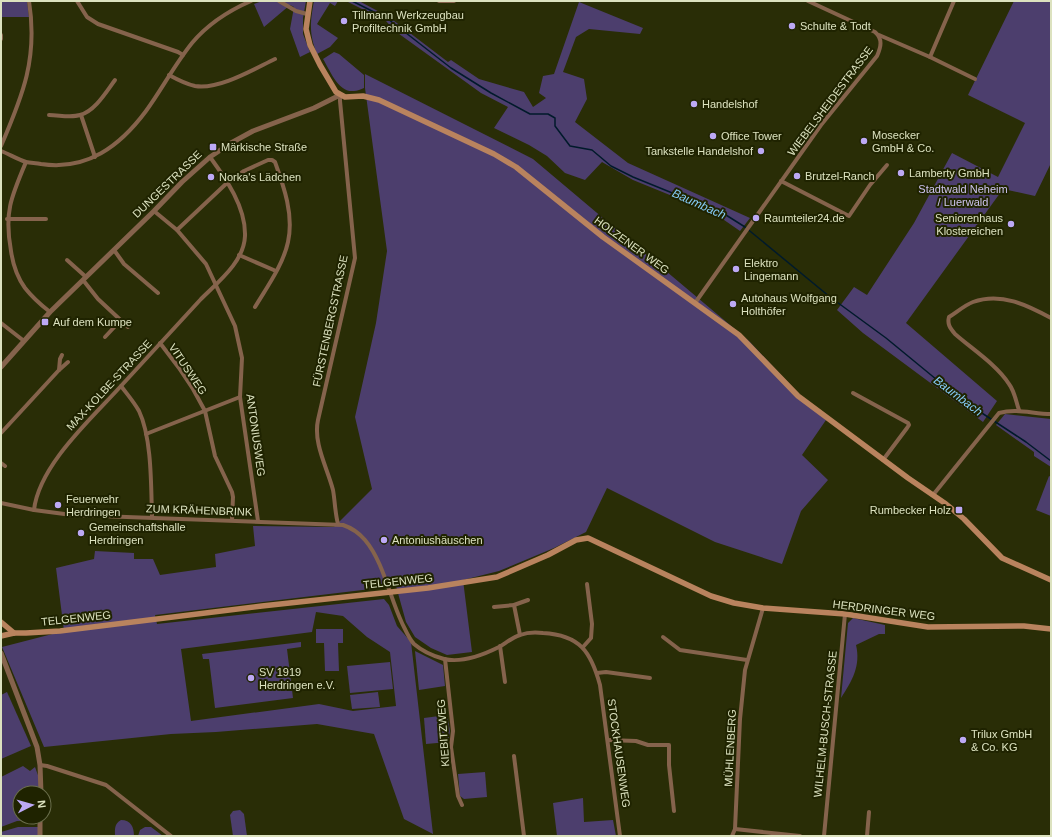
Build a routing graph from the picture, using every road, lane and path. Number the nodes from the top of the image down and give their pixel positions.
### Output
1 (30, 1) edge
2 (77, 1) edge
3 (251, 1) edge
4 (279, 1) edge
5 (310, 1) edge
6 (439, 1) edge
7 (454, 1) edge
8 (808, 1) edge
9 (954, 1) edge
10 (307, 14) junction
11 (878, 35) junction
12 (1, 36) edge
13 (1, 39) edge
14 (183, 55) junction
15 (930, 57) junction
16 (275, 59) dead end
17 (169, 75) junction
18 (975, 79) dead end
19 (115, 80) dead end
20 (340, 95) junction
21 (49, 114) dead end
22 (81, 115) junction
23 (1, 146) edge
24 (1, 151) edge
25 (95, 157) junction
26 (210, 157) junction
27 (26, 162) junction
28 (887, 165) dead end
29 (781, 181) junction
30 (228, 182) junction
31 (154, 211) junction
32 (46, 219) dead end
33 (7, 220) junction
34 (177, 230) junction
35 (114, 250) junction
36 (239, 255) junction
37 (67, 260) dead end
38 (276, 271) junction
39 (84, 279) junction
40 (216, 285) junction
41 (158, 293) dead end
42 (695, 303) junction
43 (255, 308) dead end
44 (50, 312) junction
45 (1051, 318) edge
46 (120, 321) junction
47 (1, 323) edge
48 (128, 327) dead end
49 (106, 337) dead end
50 (24, 341) junction
51 (160, 343) junction
52 (62, 355) dead end
53 (68, 362) dead end
54 (1, 367) edge
55 (59, 370) junction
56 (121, 386) junction
57 (854, 394) dead end
58 (240, 397) junction
59 (1019, 410) junction
60 (205, 411) junction
61 (1051, 414) edge
62 (1, 433) edge
63 (146, 434) junction
64 (883, 460) junction
65 (1, 463) edge
66 (5, 466) dead end
67 (933, 495) junction
68 (1, 503) edge
69 (34, 510) junction
70 (152, 517) junction
71 (232, 520) junction
72 (258, 522) junction
73 (338, 524) junction
74 (379, 563) joint
75 (1051, 580) edge
76 (586, 584) dead end
77 (390, 592) junction
78 (528, 600) dead end
79 (514, 605) junction
80 (494, 607) dead end
81 (763, 608) junction
82 (845, 614) junction
83 (1, 622) edge
84 (1051, 628) edge
85 (14, 633) junction
86 (520, 635) junction
87 (1, 636) edge
88 (662, 637) dead end
89 (500, 646) junction
90 (583, 647) junction
91 (1, 653) edge
92 (445, 659) junction
93 (747, 660) junction
94 (597, 673) junction
95 (650, 678) dead end
96 (505, 682) dead end
97 (608, 740) junction
98 (514, 756) dead end
99 (40, 765) junction
100 (41, 785) edge
101 (462, 805) dead end
102 (674, 811) dead end
103 (869, 812) dead end
104 (40, 825) edge
105 (735, 829) junction
106 (40, 836) edge
107 (171, 836) edge
108 (524, 836) edge
109 (620, 836) edge
110 (732, 836) edge
111 (800, 836) edge
112 (824, 836) edge
113 (867, 836) edge

1 - 23 street
2 - 14 street
3 - 14 street
4 - 10 street
5 - 10 main road
6 - 7 street
8 - 11 street, WIEBELSHEIDESTRASSE
9 - 15 street
10 - 20 main road
11 - 15 street
11 - 29 street, WIEBELSHEIDESTRASSE
12 - 13 street
14 - 17 street
15 - 18 street
16 - 17 street
17 - 25 street
19 - 22 street
20 - 26 street, DUNGESTRASSE
20 - 42 main road, HOLZENER WEG
20 - 73 street, FÜRSTENBERGSTRASSE
21 - 22 street
22 - 25 street
24 - 27 street
25 - 27 street
26 - 30 street
26 - 31 street, DUNGESTRASSE
27 - 33 street
28 - 29 street
29 - 42 street, WIEBELSHEIDESTRASSE
30 - 34 street
30 - 36 street
30 - 38 street
31 - 34 street, ANTONIUSWEG
31 - 35 street, DUNGESTRASSE
32 - 33 street
33 - 44 street
34 - 40 street, ANTONIUSWEG
35 - 39 street, DUNGESTRASSE
35 - 41 street
36 - 38 street
36 - 40 street, MAX-KOLBE-STRASSE
37 - 39 street
38 - 43 street
39 - 44 street, DUNGESTRASSE
39 - 46 street
40 - 51 street, MAX-KOLBE-STRASSE
40 - 58 street, ANTONIUSWEG
42 - 64 main road, HOLZENER WEG
44 - 50 street, DUNGESTRASSE
45 - 59 street
46 - 48 street
46 - 49 street
47 - 50 street
50 - 54 street, DUNGESTRASSE
51 - 56 street, MAX-KOLBE-STRASSE
51 - 60 street, VITUSWEG
52 - 55 street
53 - 55 street
55 - 62 street
56 - 63 street
56 - 69 street, MAX-KOLBE-STRASSE
57 - 64 street
58 - 60 street
58 - 72 street, ANTONIUSWEG
59 - 61 street
59 - 67 street
60 - 63 street
60 - 71 street, VITUSWEG
63 - 70 street
64 - 67 main road, HOLZENER WEG
65 - 66 street
67 - 75 main road, HOLZENER WEG
68 - 69 street, ZUM KRÄHENBRINK
69 - 70 street, ZUM KRÄHENBRINK
70 - 71 street, ZUM KRÄHENBRINK
71 - 72 street, ZUM KRÄHENBRINK
72 - 73 street, ZUM KRÄHENBRINK
73 - 74 street, ZUM KRÄHENBRINK
74 - 77 street, STOCKHAUSENWEG
76 - 90 street
77 - 81 main road, TELGENWEG
77 - 85 main road, TELGENWEG
77 - 92 street, STOCKHAUSENWEG
78 - 79 street
79 - 80 street
79 - 86 street
81 - 82 main road, HERDRINGER WEG
81 - 93 street, MÜHLENBERG
82 - 84 main road, HERDRINGER WEG
82 - 112 street, WILHELM-BUSCH-STRASSE
83 - 85 main road
85 - 87 main road, TELGENWEG
86 - 89 street, STOCKHAUSENWEG
86 - 90 street, STOCKHAUSENWEG
88 - 93 street
89 - 92 street, STOCKHAUSENWEG
89 - 96 street
90 - 94 street, STOCKHAUSENWEG
91 - 99 street
92 - 101 street, KIEBITZWEG
93 - 105 street, MÜHLENBERG
94 - 95 street
94 - 97 street, STOCKHAUSENWEG
97 - 102 street
97 - 109 street, STOCKHAUSENWEG
98 - 108 street
99 - 100 street
99 - 107 street
103 - 113 street
104 - 106 street
105 - 110 street, MÜHLENBERG
105 - 111 street

